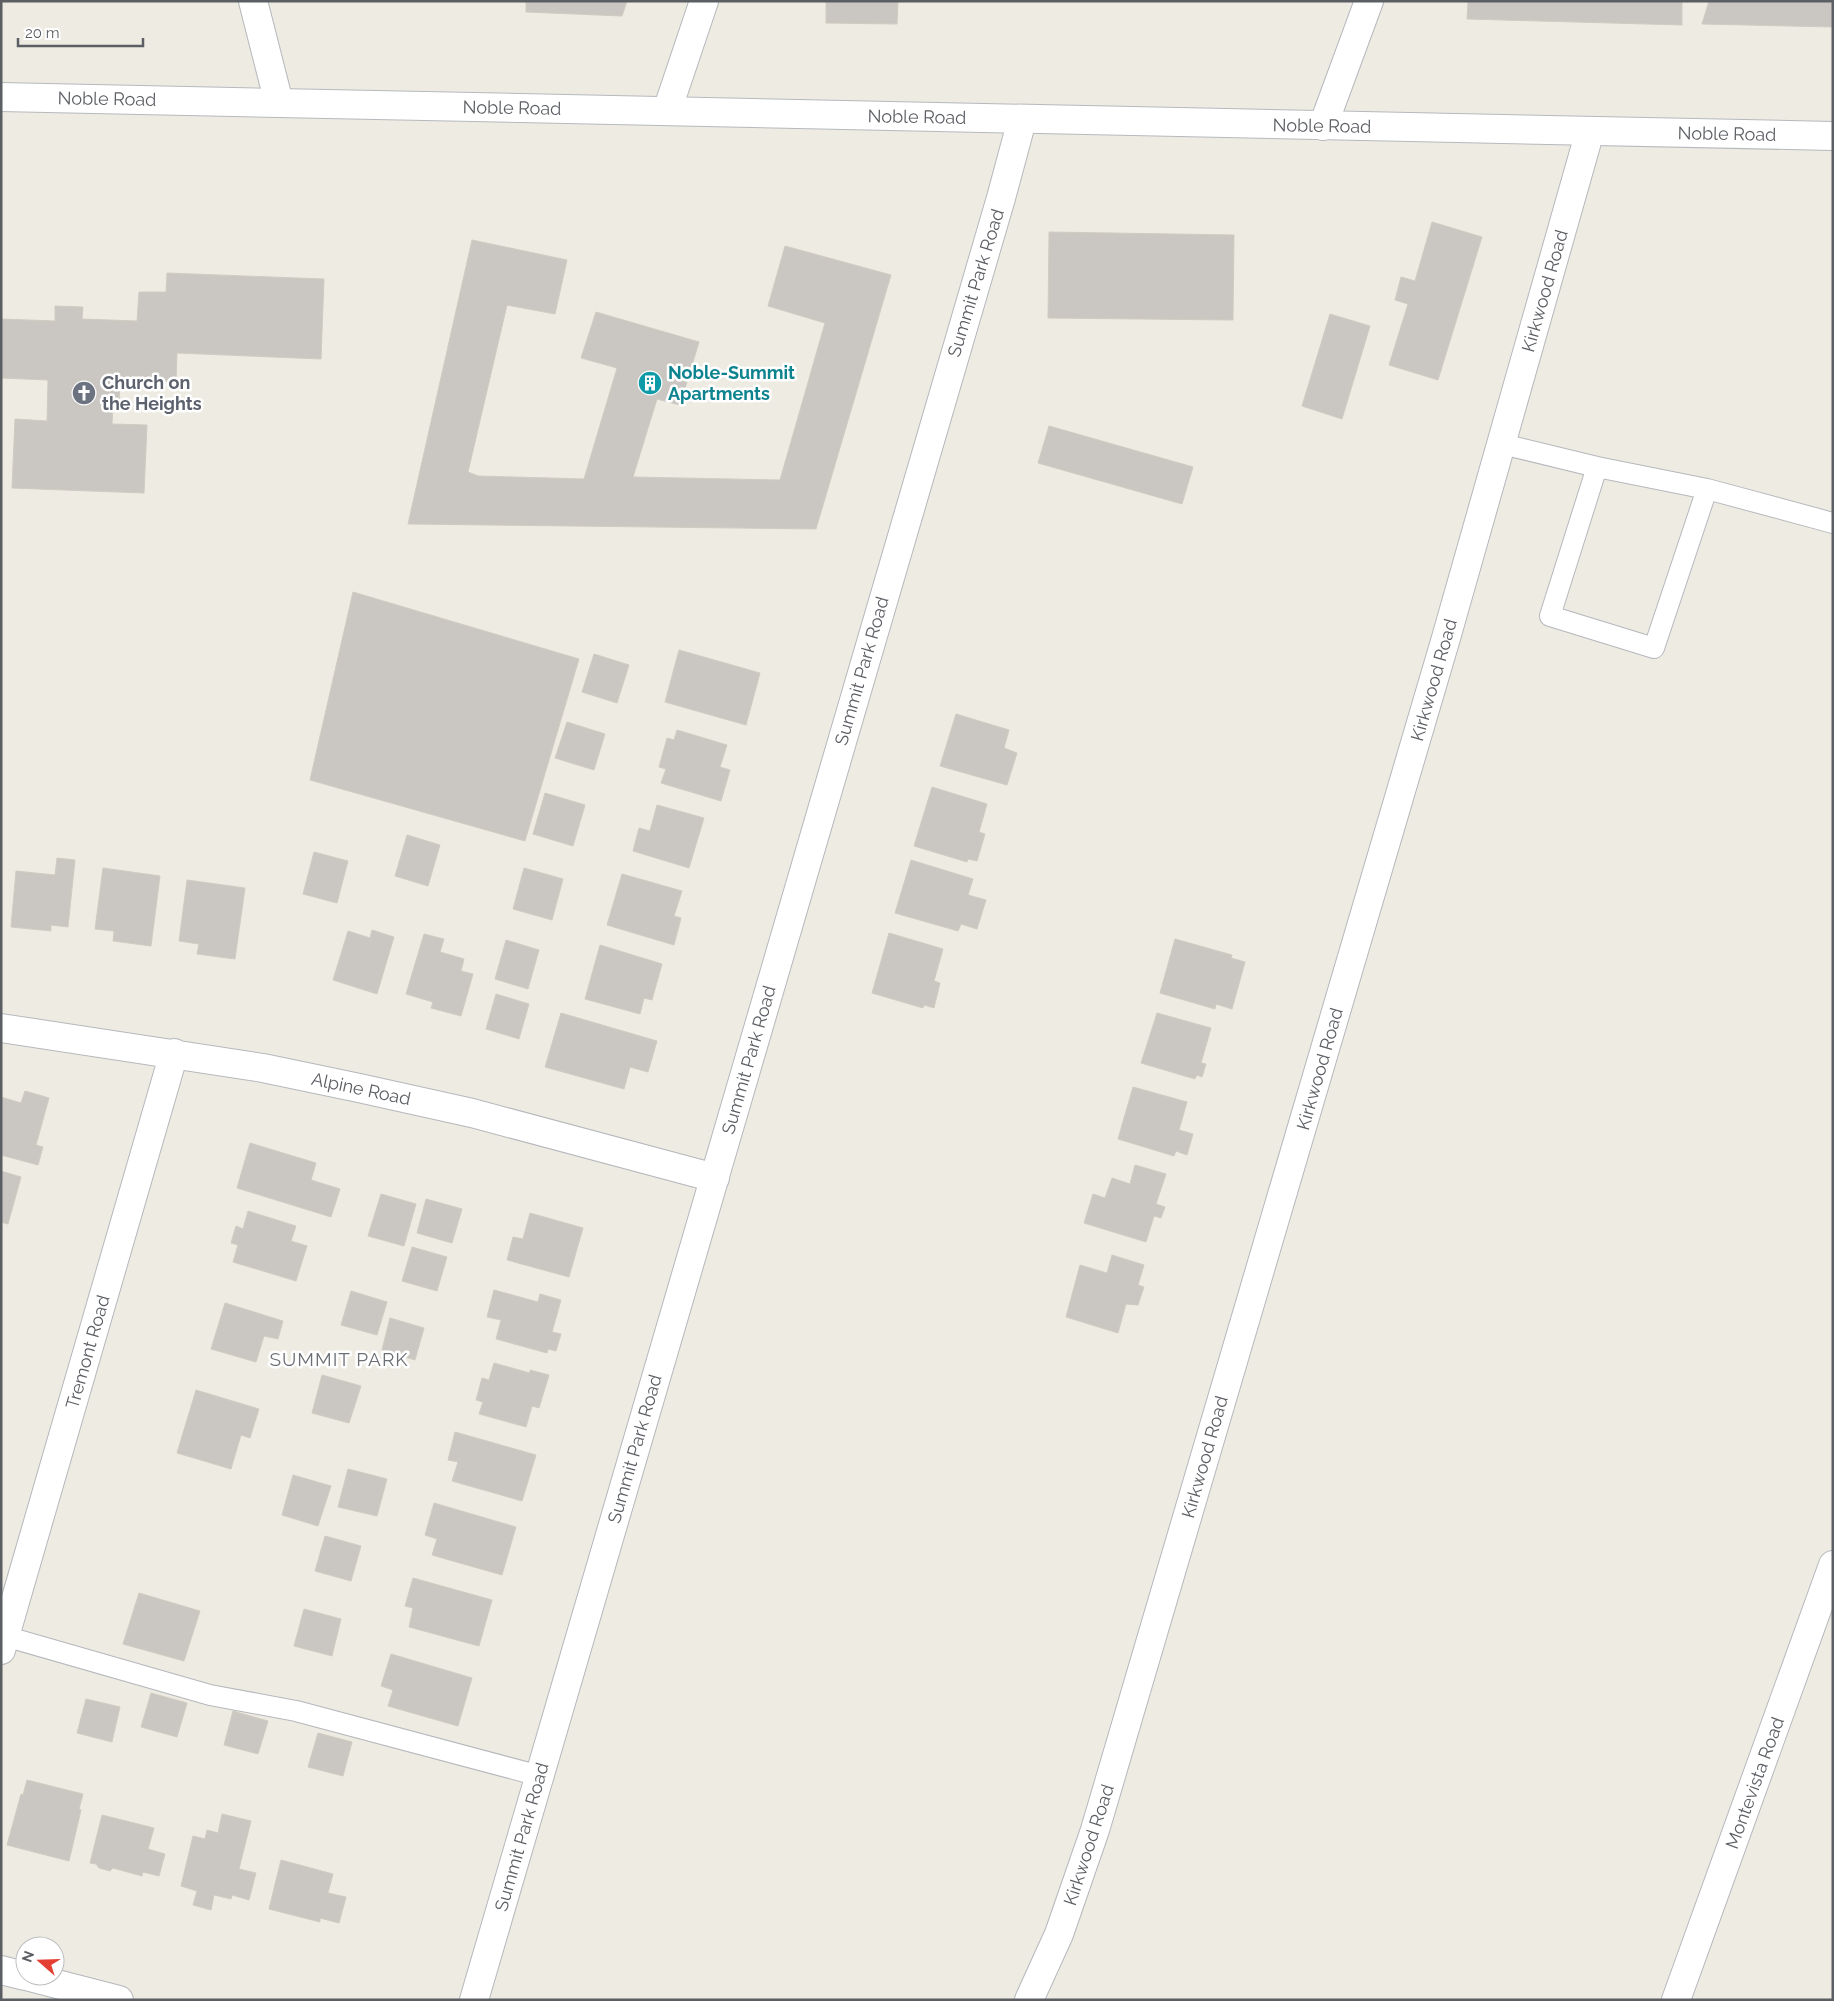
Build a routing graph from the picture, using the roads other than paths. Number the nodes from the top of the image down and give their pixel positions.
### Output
1 (253, 1) edge
2 (704, 1) edge
3 (1369, 1) edge
4 (1, 97) edge
5 (279, 103) junction
6 (667, 111) junction
7 (1022, 120) junction
8 (1323, 126) junction
9 (1590, 130) junction
10 (1833, 136) edge
11 (1502, 444) junction
12 (1597, 467) junction
13 (1707, 489) junction
14 (1833, 523) edge
15 (1, 1028) edge
16 (174, 1053) junction
17 (715, 1178) junction
18 (1833, 1565) edge
19 (3, 1640) edge
20 (540, 1776) junction
21 (1, 1970) edge
22 (15, 1974) edge
23 (64, 1986) edge
24 (119, 2000) edge
25 (474, 2000) edge
26 (1029, 2000) edge
27 (1676, 2000) edge

1 - 5 street
2 - 6 street
3 - 8 street
4 - 5 street, Noble Road
5 - 6 street, Noble Road
6 - 7 street, Noble Road
7 - 8 street, Noble Road
7 - 17 street, Summit Park Road
8 - 9 street, Noble Road
9 - 10 street, Noble Road
9 - 11 street, Kirkwood Road
11 - 12 lane
11 - 26 street, Kirkwood Road
12 - 13 lane
12 - 13 lane
13 - 14 lane
15 - 16 street, Alpine Road
16 - 17 street, Alpine Road
16 - 19 street, Tremont Road
17 - 20 street, Summit Park Road
18 - 27 street, Montevista Road
19 - 20 lane
20 - 25 street, Summit Park Road
21 - 22 street
23 - 24 street

